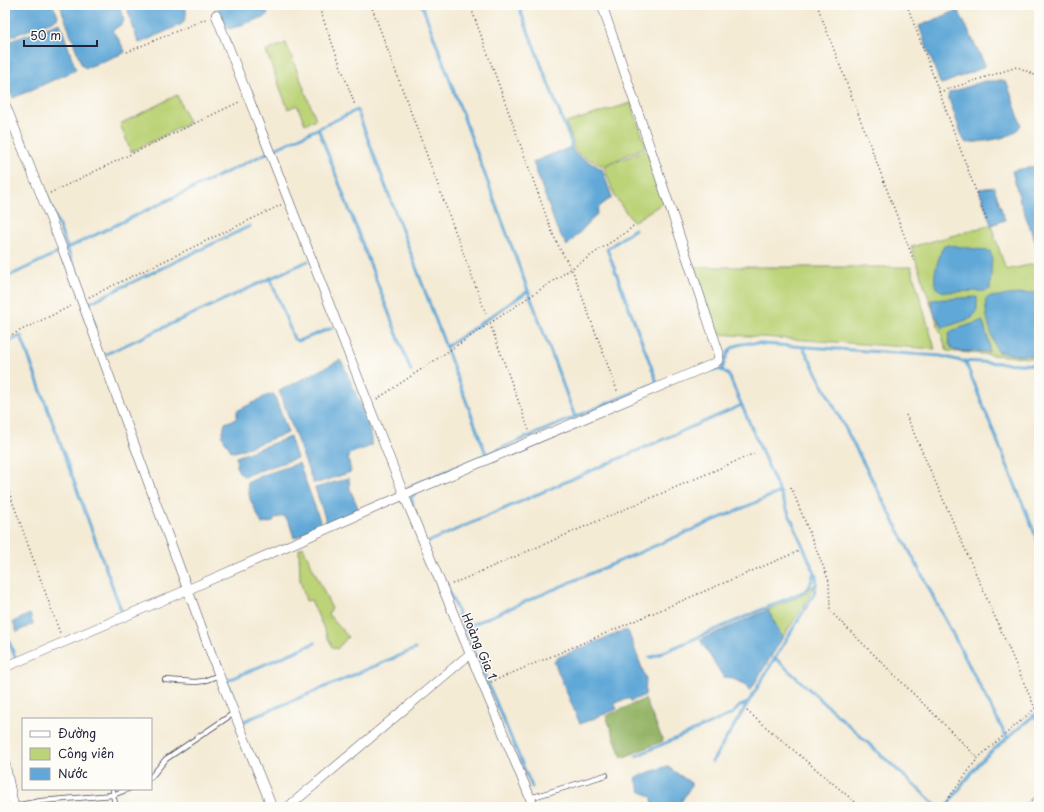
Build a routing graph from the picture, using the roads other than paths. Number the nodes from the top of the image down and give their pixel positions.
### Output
1 (602, 5) edge
2 (216, 15) road end
3 (5, 104) edge
4 (404, 495) junction
5 (187, 590) junction
6 (470, 654) junction
7 (5, 667) edge
8 (219, 675) junction
9 (166, 680) dead end
10 (234, 713) junction
11 (5, 764) edge
12 (606, 775) dead end
13 (152, 776) edge
14 (113, 790) edge
15 (126, 790) edge
16 (113, 795) junction
17 (532, 803) edge
18 (11, 806) edge
19 (116, 807) edge
20 (272, 807) edge
21 (288, 807) edge

1 - 4 street
2 - 4 street, Hoàng Gia 1
3 - 5 street
4 - 5 street
4 - 6 street, Hoàng Gia 1
5 - 7 street
5 - 8 street
6 - 17 street, Hoàng Gia 1
6 - 21 street
8 - 9 lane
8 - 10 street
10 - 13 lane
10 - 20 street
11 - 18 street
12 - 17 lane
14 - 16 lane
15 - 16 lane
16 - 18 lane
16 - 19 lane

